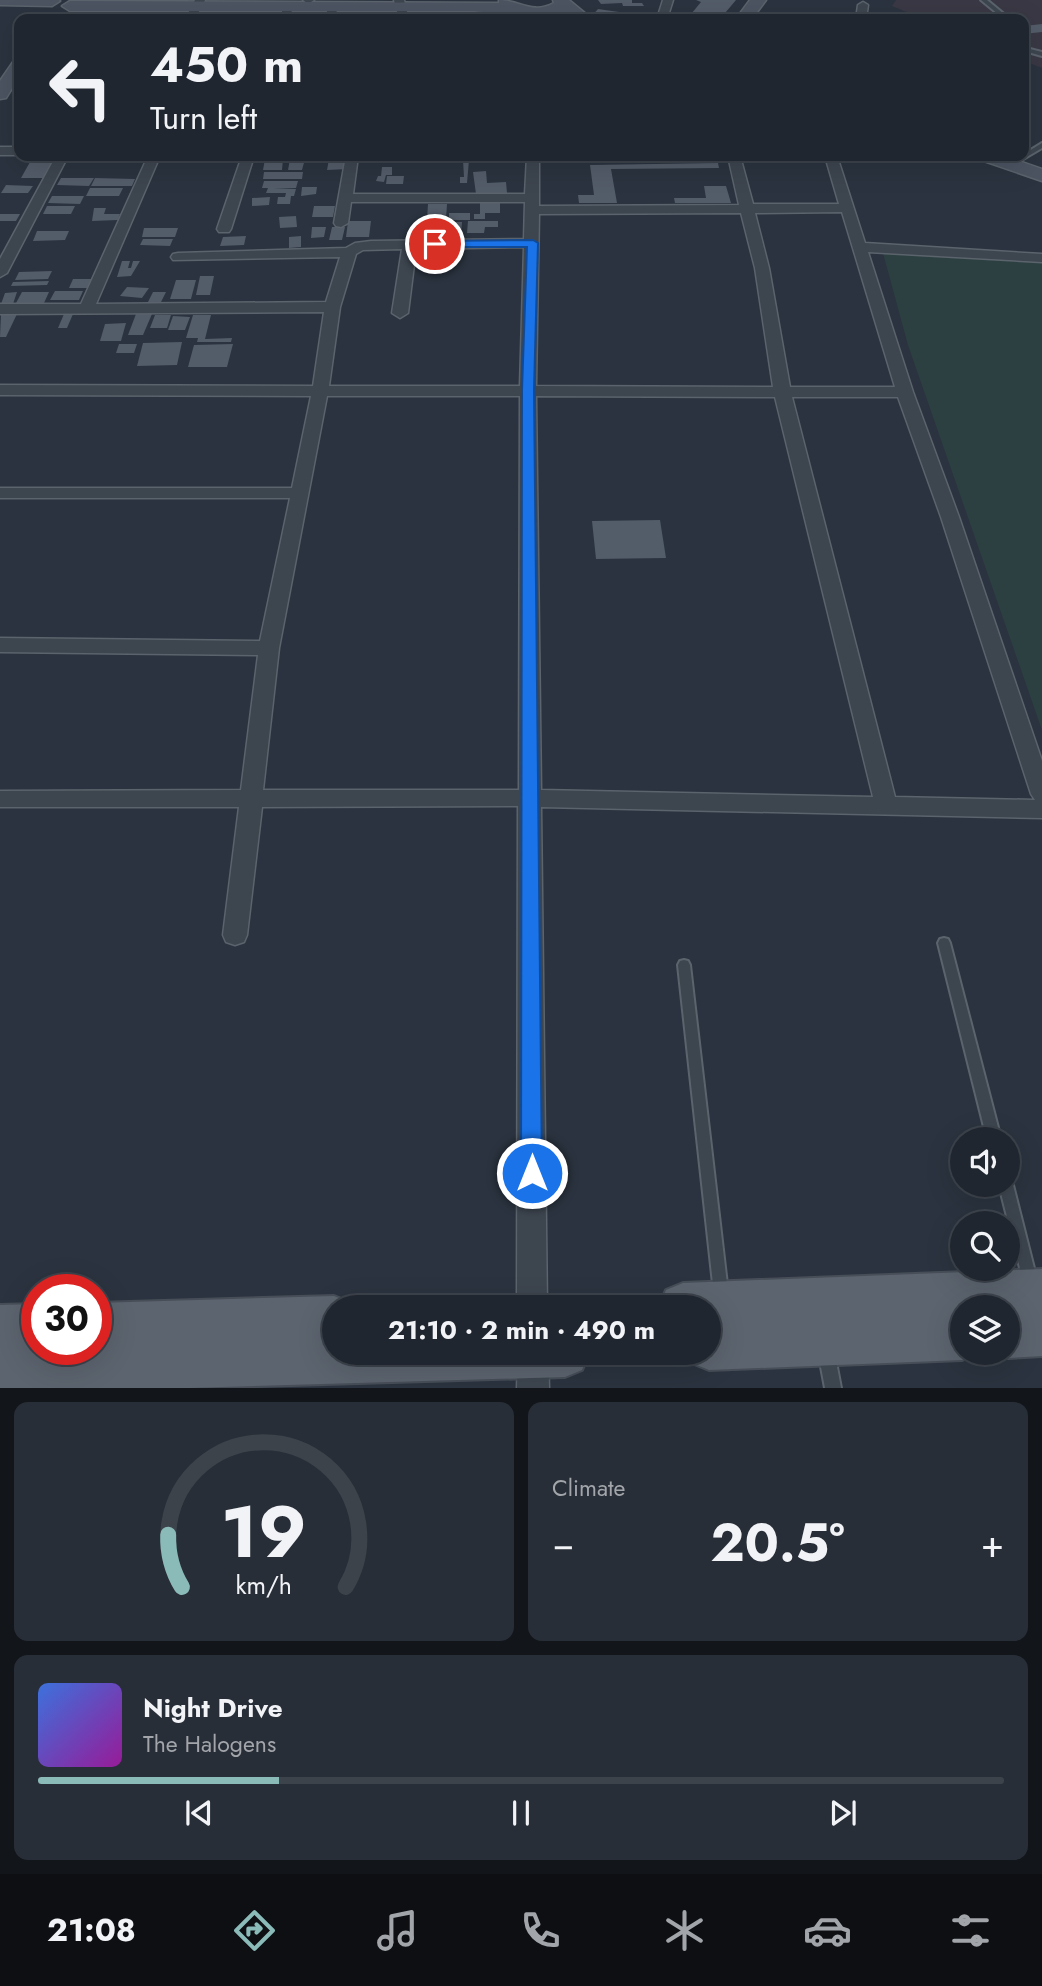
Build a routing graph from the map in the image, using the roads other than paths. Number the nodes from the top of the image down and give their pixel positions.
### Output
1 (0, 0) edge
2 (984, 0) edge
3 (308, 1) edge
4 (561, 3) edge
5 (59, 5) edge
6 (863, 5) dead end
7 (0, 6) edge
8 (196, 7) edge
9 (401, 7) edge
10 (523, 11) edge
11 (286, 13) edge
12 (331, 13) edge
13 (546, 14) edge
14 (576, 14) edge
15 (862, 14) edge
16 (1001, 14) edge
17 (1030, 51) dead end
18 (1042, 54) edge
19 (14, 77) edge
20 (0, 94) edge
21 (59, 161) edge
22 (152, 161) edge
23 (246, 161) edge
24 (351, 161) edge
25 (533, 161) edge
26 (735, 161) edge
27 (833, 161) edge
28 (1002, 161) edge
29 (1016, 161) edge
30 (1011, 164) junction
31 (1042, 175) edge
32 (345, 198) junction
33 (532, 204) junction
34 (747, 207) junction
35 (848, 208) junction
36 (341, 223) dead end
37 (224, 229) dead end
38 (533, 243) junction
39 (410, 244) junction
40 (862, 247) junction
41 (349, 252) junction
42 (178, 257) dead end
43 (1042, 258) edge
44 (0, 273) edge
45 (332, 307) junction
46 (0, 309) edge
47 (86, 309) junction
48 (400, 313) dead end
49 (0, 390) edge
50 (528, 390) junction
51 (320, 391) junction
52 (782, 391) junction
53 (905, 392) junction
54 (0, 492) edge
55 (300, 494) junction
56 (0, 645) edge
57 (269, 648) junction
58 (1042, 794) edge
59 (530, 798) junction
60 (0, 799) edge
61 (252, 800) junction
62 (886, 805) junction
63 (1042, 809) edge
64 (235, 935) dead end
65 (944, 943) dead end
66 (684, 965) dead end
67 (991, 1127) edge
68 (1009, 1197) edge
69 (533, 1295) edge
70 (704, 1295) edge
71 (1039, 1306) edge
72 (721, 1319) edge
73 (322, 1320) edge
74 (721, 1323) edge
75 (1020, 1323) edge
76 (112, 1327) edge
77 (21, 1328) edge
78 (0, 1329) edge
79 (950, 1337) edge
80 (824, 1342) junction
81 (322, 1364) edge
82 (0, 1368) edge
83 (833, 1388) edge

1 - 5 street
2 - 16 lane
3 - 8 street
3 - 9 street
4 - 10 street
4 - 14 street
5 - 7 street
5 - 8 street
6 - 15 street
8 - 11 street
9 - 10 street
9 - 12 street
10 - 13 street
11 - 12 street
17 - 18 lane
19 - 20 street
21 - 44 street
22 - 47 street
23 - 37 street
24 - 32 street
25 - 33 street
26 - 34 street
27 - 35 street
28 - 30 street
29 - 30 lane
30 - 31 street
32 - 33 street
32 - 36 street
33 - 34 street
33 - 38 street
34 - 35 street
34 - 52 street
35 - 40 street
38 - 39 street
38 - 50 street
39 - 41 street
39 - 48 street
40 - 43 street
40 - 53 street
41 - 42 street
41 - 45 street
45 - 47 street
45 - 51 street
46 - 47 street
49 - 51 street
50 - 51 street
50 - 52 street
50 - 59 street
51 - 55 street
52 - 53 street
52 - 62 street
53 - 58 street
54 - 55 street
55 - 57 street
56 - 57 street
57 - 61 street
59 - 61 street
59 - 62 street
59 - 69 street
60 - 61 street
61 - 64 street
62 - 63 street
65 - 67 lane
66 - 70 lane
68 - 71 lane
71 - 72 main road
71 - 75 main road
73 - 76 main road
74 - 80 main road
77 - 78 main road
79 - 80 main road
80 - 83 lane
81 - 82 main road

